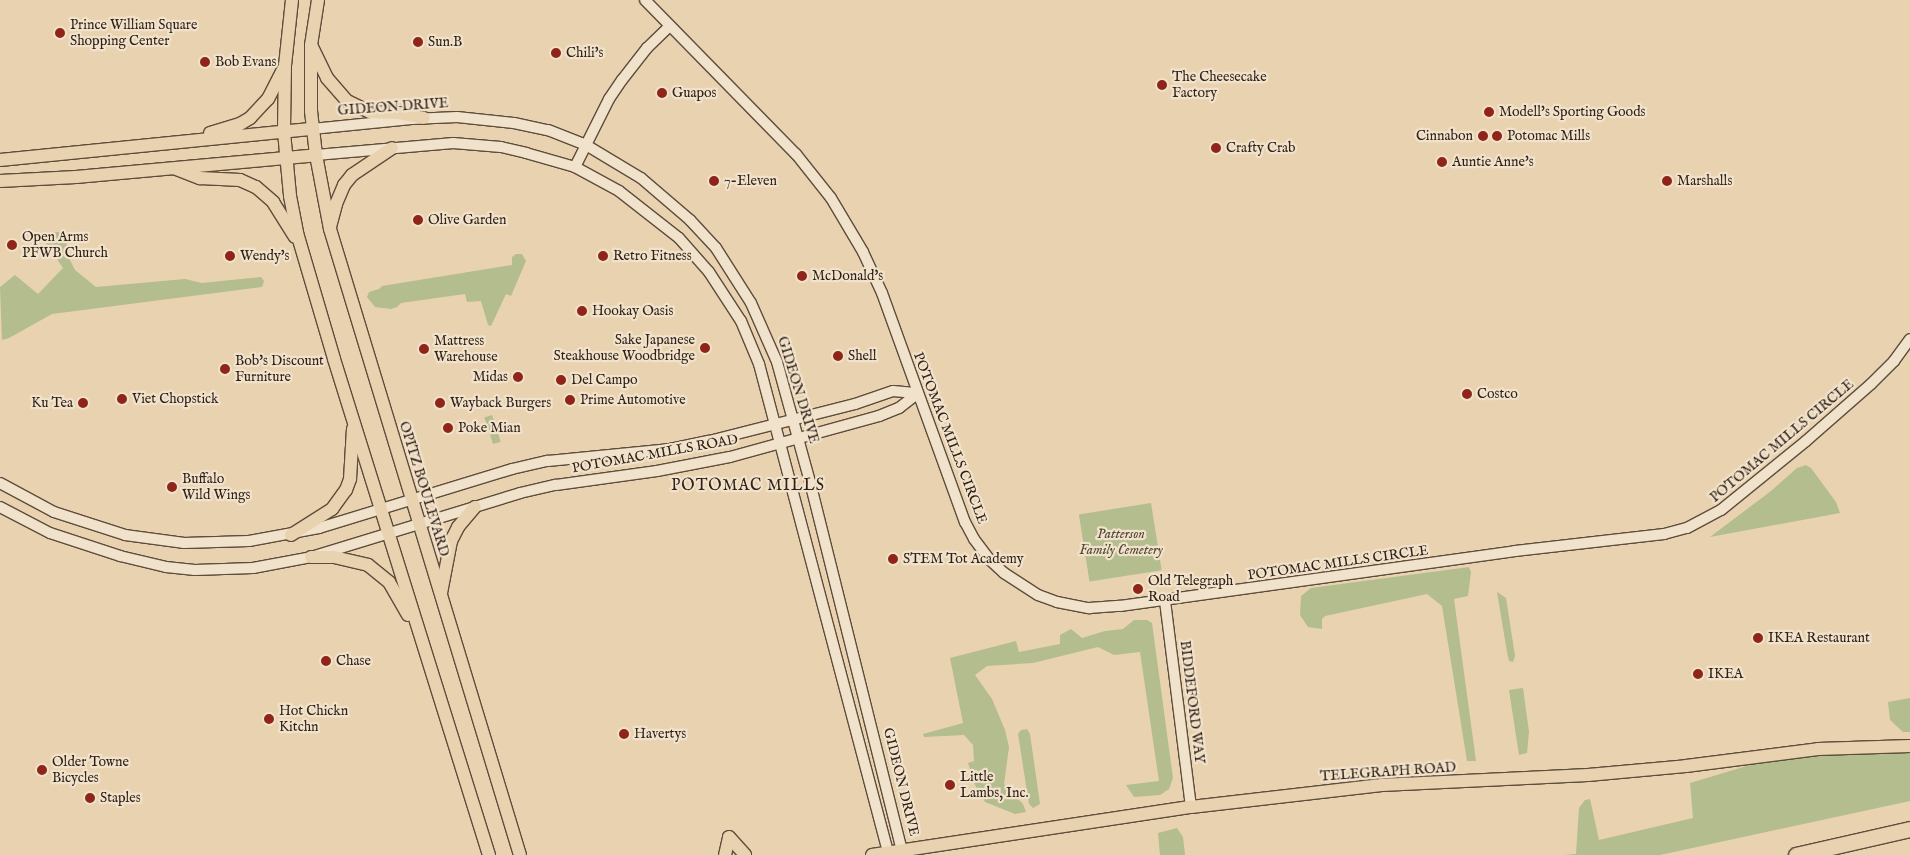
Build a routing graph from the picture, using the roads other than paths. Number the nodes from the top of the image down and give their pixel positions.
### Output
1 (292, 0) edge
2 (318, 0) edge
3 (645, 0) edge
4 (670, 26) junction
5 (312, 45) junction
6 (285, 65) junction
7 (424, 118) junction
8 (312, 129) junction
9 (284, 132) junction
10 (195, 140) junction
11 (586, 145) junction
12 (392, 148) junction
13 (316, 155) junction
14 (285, 158) junction
15 (0, 160) edge
16 (174, 168) junction
17 (575, 168) junction
18 (0, 181) edge
19 (21, 181) junction
20 (0, 190) edge
21 (330, 229) junction
22 (301, 246) junction
23 (1910, 339) edge
24 (918, 392) junction
25 (793, 420) junction
26 (354, 421) junction
27 (775, 424) junction
28 (798, 438) junction
29 (780, 443) junction
30 (0, 484) edge
31 (411, 499) junction
32 (0, 507) edge
33 (475, 507) junction
34 (381, 508) junction
35 (419, 525) junction
36 (389, 534) junction
37 (291, 535) junction
38 (311, 557) junction
39 (440, 596) junction
40 (1165, 601) junction
41 (419, 633) junction
42 (1910, 746) edge
43 (1192, 807) junction
44 (1910, 829) edge
45 (902, 850) junction
46 (888, 852) junction
47 (489, 855) edge
48 (520, 855) edge
49 (724, 855) edge
50 (745, 855) edge
51 (872, 855) edge
52 (1796, 855) edge

1 - 6 main road
2 - 5 main road, OPITZ BOULEVARD
3 - 4 street, POTOMAC MILLS CIRCLE
4 - 11 street
4 - 24 street, POTOMAC MILLS CIRCLE
5 - 7 main road
5 - 8 main road, OPITZ BOULEVARD
6 - 9 main road
6 - 10 main road
7 - 8 street, GIDEON DRIVE
7 - 11 street, GIDEON DRIVE
8 - 9 main road, GIDEON DRIVE
8 - 13 main road, OPITZ BOULEVARD
9 - 10 main road, GIDEON DRIVE
9 - 14 main road
10 - 15 main road, GIDEON DRIVE
11 - 17 street
11 - 25 street, GIDEON DRIVE
12 - 13 street
12 - 17 street
12 - 21 main road
13 - 14 main road
13 - 21 main road, OPITZ BOULEVARD
14 - 16 main road
14 - 22 main road
16 - 19 main road
16 - 22 main road
17 - 27 street
18 - 19 main road
19 - 20 main road
21 - 31 main road, OPITZ BOULEVARD
22 - 26 main road
23 - 40 street, POTOMAC MILLS CIRCLE
24 - 25 street, POTOMAC MILLS ROAD
24 - 28 street, POTOMAC MILLS ROAD
24 - 40 street, POTOMAC MILLS CIRCLE
25 - 27 street, POTOMAC MILLS ROAD
25 - 28 street, GIDEON DRIVE
26 - 34 main road
26 - 37 main road
27 - 29 street
27 - 31 street, POTOMAC MILLS ROAD
28 - 29 street, POTOMAC MILLS ROAD
28 - 45 street, GIDEON DRIVE
29 - 33 street, POTOMAC MILLS ROAD
29 - 46 street
30 - 37 street, POTOMAC MILLS ROAD
31 - 34 street, POTOMAC MILLS ROAD
31 - 35 main road, OPITZ BOULEVARD
32 - 38 street, POTOMAC MILLS ROAD
33 - 35 street, POTOMAC MILLS ROAD
33 - 39 main road
34 - 36 main road
34 - 37 street, POTOMAC MILLS ROAD
35 - 36 street, POTOMAC MILLS ROAD
35 - 39 main road, OPITZ BOULEVARD
36 - 38 street, POTOMAC MILLS ROAD
36 - 41 main road
38 - 41 main road
39 - 48 main road, OPITZ BOULEVARD
40 - 43 street, BIDDEFORD WAY
41 - 47 main road
42 - 43 main road, TELEGRAPH ROAD
43 - 45 main road, TELEGRAPH ROAD
44 - 52 highway
45 - 46 main road, TELEGRAPH ROAD
46 - 51 main road, TELEGRAPH ROAD
49 - 50 main road

